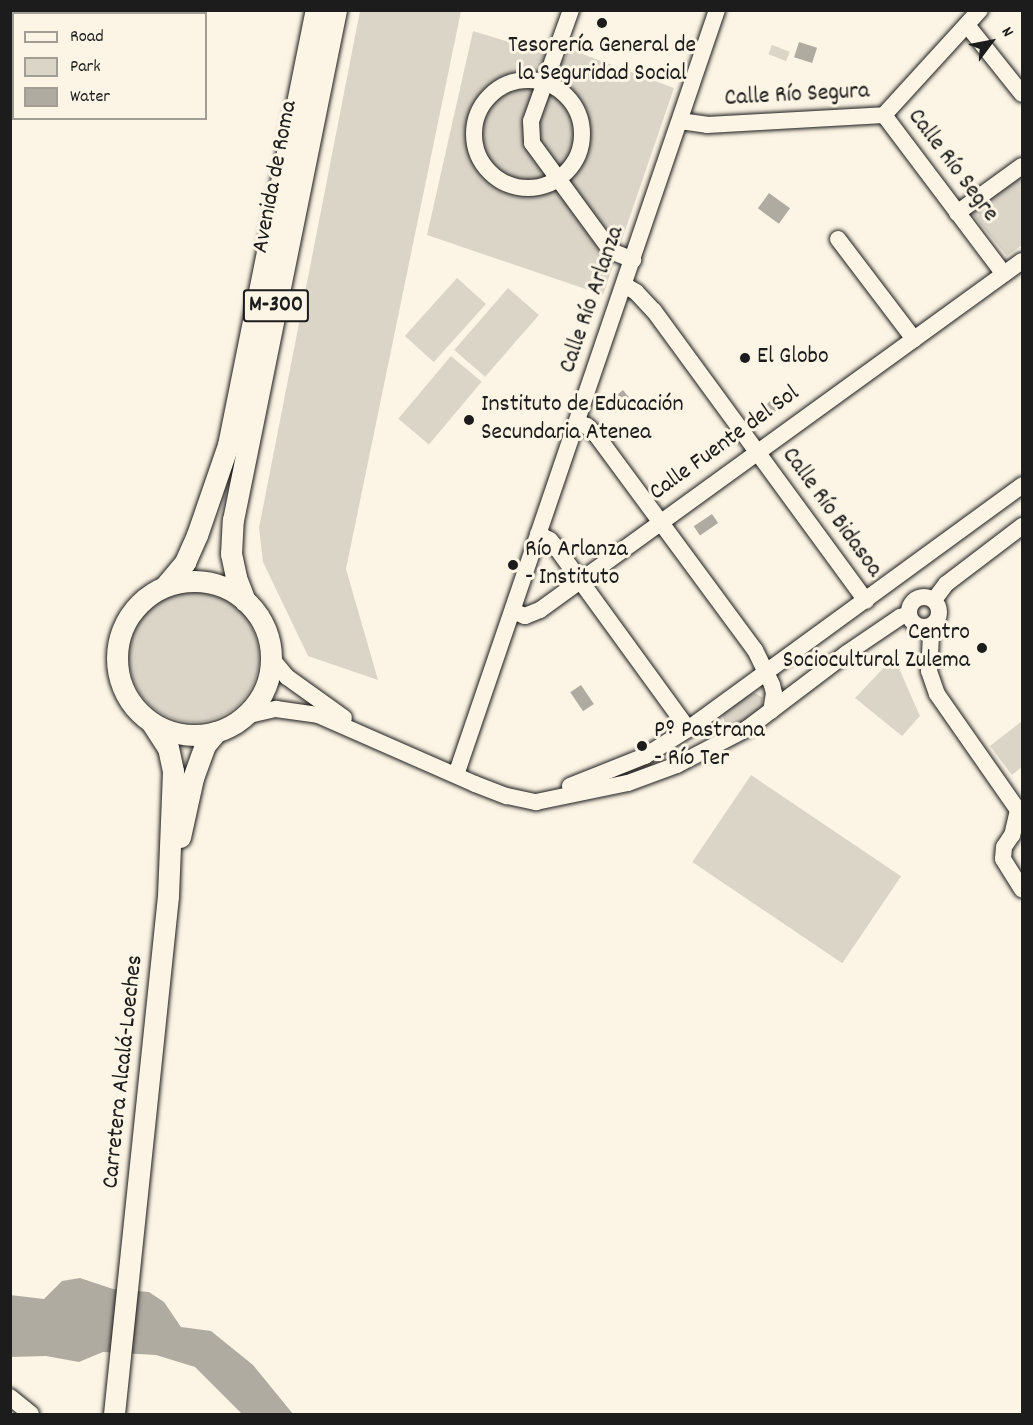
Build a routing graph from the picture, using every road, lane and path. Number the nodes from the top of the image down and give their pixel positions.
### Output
1 (316, 10) edge
2 (336, 10) edge
3 (571, 10) edge
4 (717, 10) edge
5 (971, 16) edge
6 (546, 83) junction
7 (1023, 94) edge
8 (884, 115) junction
9 (680, 122) junction
10 (1023, 166) edge
11 (558, 180) junction
12 (957, 213) junction
13 (838, 238) dead end
14 (633, 260) junction
15 (1023, 261) edge
16 (1004, 274) junction
17 (624, 285) junction
18 (914, 339) junction
19 (577, 422) junction
20 (756, 452) junction
21 (1023, 485) edge
22 (660, 521) junction
23 (1023, 526) edge
24 (538, 534) junction
25 (579, 580) junction
26 (166, 585) junction
27 (934, 600) junction
28 (245, 601) junction
29 (866, 601) junction
30 (513, 611) junction
31 (909, 614) junction
32 (928, 627) junction
33 (828, 629) junction
34 (847, 653) junction
35 (271, 658) junction
36 (815, 677) junction
37 (765, 679) junction
38 (771, 711) junction
39 (714, 712) junction
40 (244, 716) junction
41 (152, 723) junction
42 (688, 729) junction
43 (216, 732) junction
44 (370, 735) junction
45 (727, 738) junction
46 (456, 775) junction
47 (507, 796) junction
48 (1023, 890) edge
49 (168, 896) junction
50 (10, 1397) edge
51 (32, 1414) edge
52 (114, 1414) edge

1 - 26 main road, Avenida de Roma / M-300
2 - 28 main road, Avenida de Roma / M-300
3 - 6 street
4 - 9 street, Calle Río Arlanza
5 - 7 street
5 - 8 street, Calle Río Segura
6 - 11 street
6 - 11 street
6 - 11 street
8 - 9 street, Calle Río Segura
8 - 12 street, Calle Río Segre
9 - 14 street, Calle Río Arlanza
10 - 12 street
11 - 14 street
12 - 16 street, Calle Río Segre
13 - 18 street
14 - 17 street, Calle Río Arlanza
15 - 16 street, Calle Fuente del Sol
16 - 18 street, Calle Fuente del Sol
17 - 19 street, Calle Río Arlanza
17 - 20 street, Calle Río Bidasoa
18 - 20 street, Calle Fuente del Sol
19 - 22 street
19 - 24 street, Calle Río Arlanza
20 - 22 street, Calle Fuente del Sol
20 - 29 street, Calle Río Bidasoa
21 - 29 street
22 - 25 street, Calle Fuente del Sol
22 - 37 street
23 - 27 street
24 - 25 street
24 - 30 street, Calle Río Arlanza
25 - 30 street, Calle Fuente del Sol
25 - 42 street
26 - 28 main road, M-300
26 - 41 main road, M-300
27 - 31 street
27 - 32 street
28 - 35 main road, M-300
29 - 33 street
30 - 46 street, Calle Río Arlanza
31 - 32 street
31 - 34 street
32 - 48 street
33 - 34 street
33 - 37 street
34 - 36 street
35 - 40 main road, M-300
35 - 44 street
36 - 37 street
36 - 38 street
37 - 38 street
37 - 39 street
38 - 45 street
39 - 42 street
39 - 45 street
40 - 43 main road, M-300
40 - 44 street
41 - 43 main road, M-300
41 - 49 main road, Carretera Alcalá-Loeches / M-300
42 - 47 street
43 - 49 main road, Carretera Alcalá-Loeches / M-300
44 - 46 street
45 - 47 street
46 - 47 street
49 - 52 main road, Carretera Alcalá-Loeches / M-300
50 - 51 street

